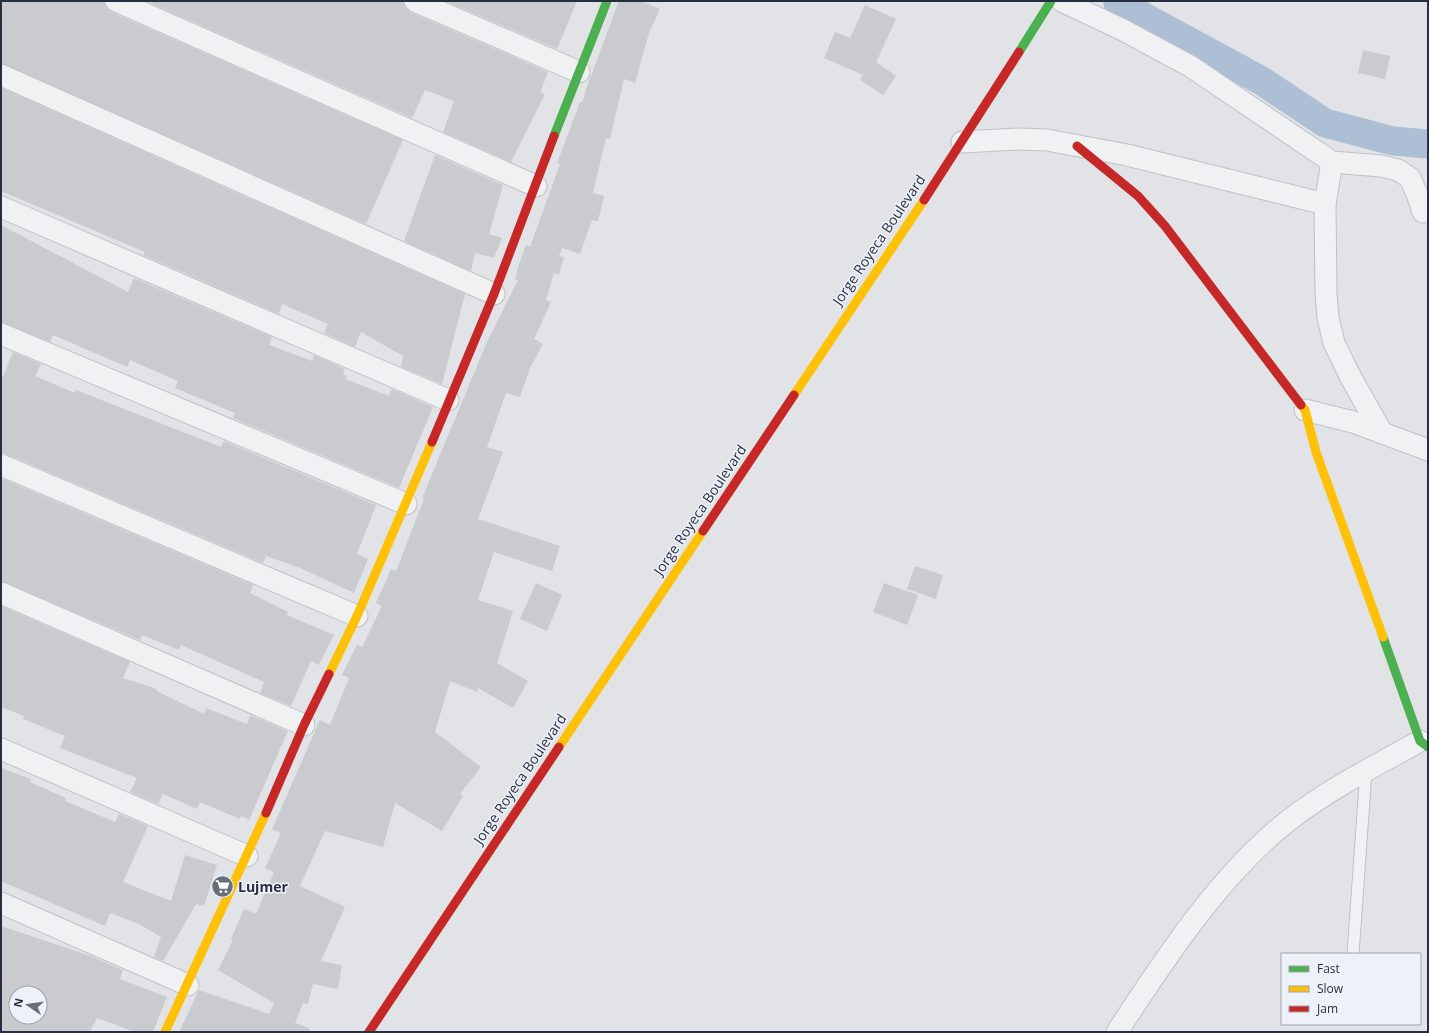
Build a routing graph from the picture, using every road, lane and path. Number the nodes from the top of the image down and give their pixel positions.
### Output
1 (116, 1) edge
2 (415, 1) edge
3 (607, 1) edge
4 (1051, 1) edge
5 (1062, 1) edge
6 (579, 72) junction
7 (1, 75) edge
8 (962, 142) junction
9 (1077, 146) junction
10 (1332, 162) junction
11 (536, 186) junction
12 (1423, 199) edge
13 (1325, 204) junction
14 (1, 207) edge
15 (494, 294) junction
16 (1, 334) edge
17 (448, 400) junction
18 (1305, 410) junction
19 (1382, 433) junction
20 (1428, 450) edge
21 (1, 465) edge
22 (406, 504) junction
23 (1, 593) edge
24 (357, 616) junction
25 (304, 725) junction
26 (1424, 744) edge
27 (1, 749) edge
28 (1366, 771) junction
29 (247, 856) junction
30 (1, 903) edge
31 (1353, 953) edge
32 (188, 985) junction
33 (165, 1032) edge
34 (369, 1032) edge
35 (1117, 1032) edge

1 - 11 street
2 - 6 street
3 - 6 street
4 - 8 street, Jorge Royeca Boulevard
5 - 10 street
6 - 11 street
7 - 15 street
8 - 9 street
8 - 34 street, Jorge Royeca Boulevard
9 - 13 street
9 - 18 street
10 - 12 street
10 - 13 street
11 - 15 street
13 - 19 street
14 - 17 street
15 - 17 street
16 - 22 street
17 - 22 street
18 - 19 street
18 - 26 street
19 - 20 street
21 - 24 street
22 - 24 street
23 - 25 street
24 - 25 street
25 - 29 street
26 - 28 street
27 - 29 street
28 - 31 lane
28 - 35 street
29 - 32 street
30 - 32 street
32 - 33 street

